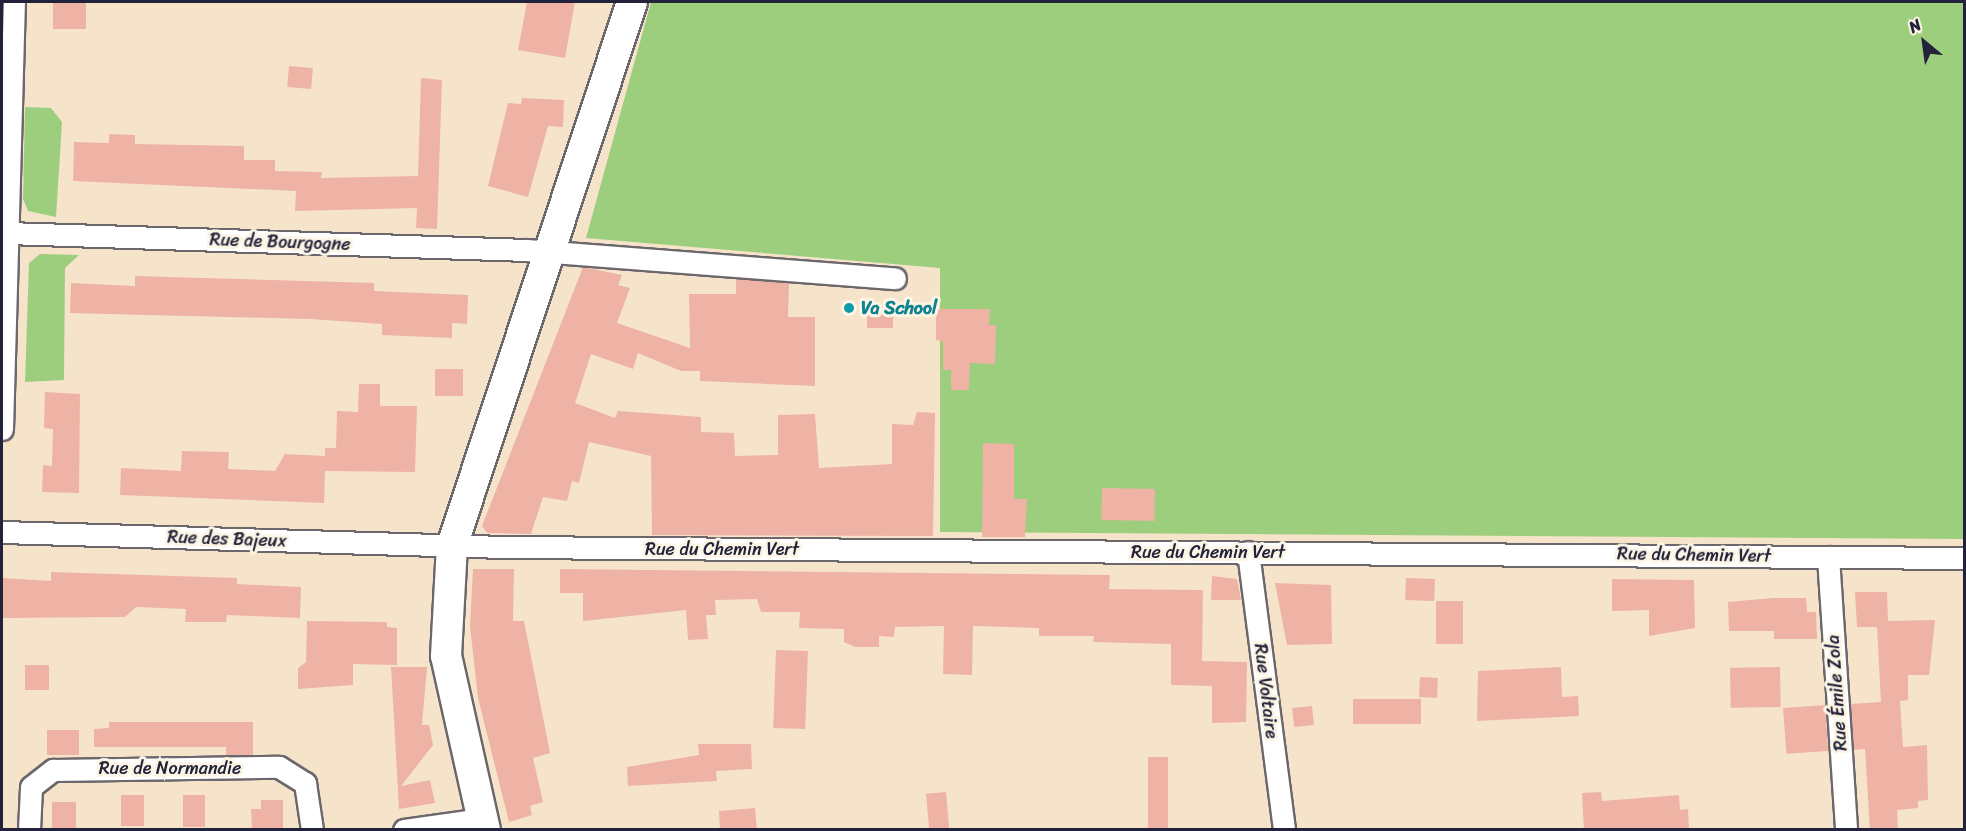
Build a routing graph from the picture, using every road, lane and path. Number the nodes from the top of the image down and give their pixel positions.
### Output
1 (14, 2) edge
2 (632, 2) edge
3 (8, 233) junction
4 (552, 251) junction
5 (895, 278) dead end
6 (2, 429) edge
7 (2, 532) edge
8 (452, 546) junction
9 (1248, 552) junction
10 (1828, 557) junction
11 (1965, 558) edge
12 (483, 824) edge
13 (29, 830) edge
14 (312, 830) edge
15 (404, 830) edge
16 (1284, 830) edge
17 (1846, 830) edge

1 - 3 street
2 - 4 main road
3 - 4 street, Rue de Bourgogne
3 - 6 street
4 - 5 street, Rue de Bourgogne
4 - 8 main road
7 - 8 street, Rue des Bajeux
8 - 9 street, Rue du Chemin Vert
8 - 12 main road
9 - 10 street, Rue du Chemin Vert
9 - 16 street, Rue Voltaire
10 - 11 street, Rue du Chemin Vert
10 - 17 street, Rue Émile Zola
12 - 15 street
13 - 14 street, Rue de Normandie

